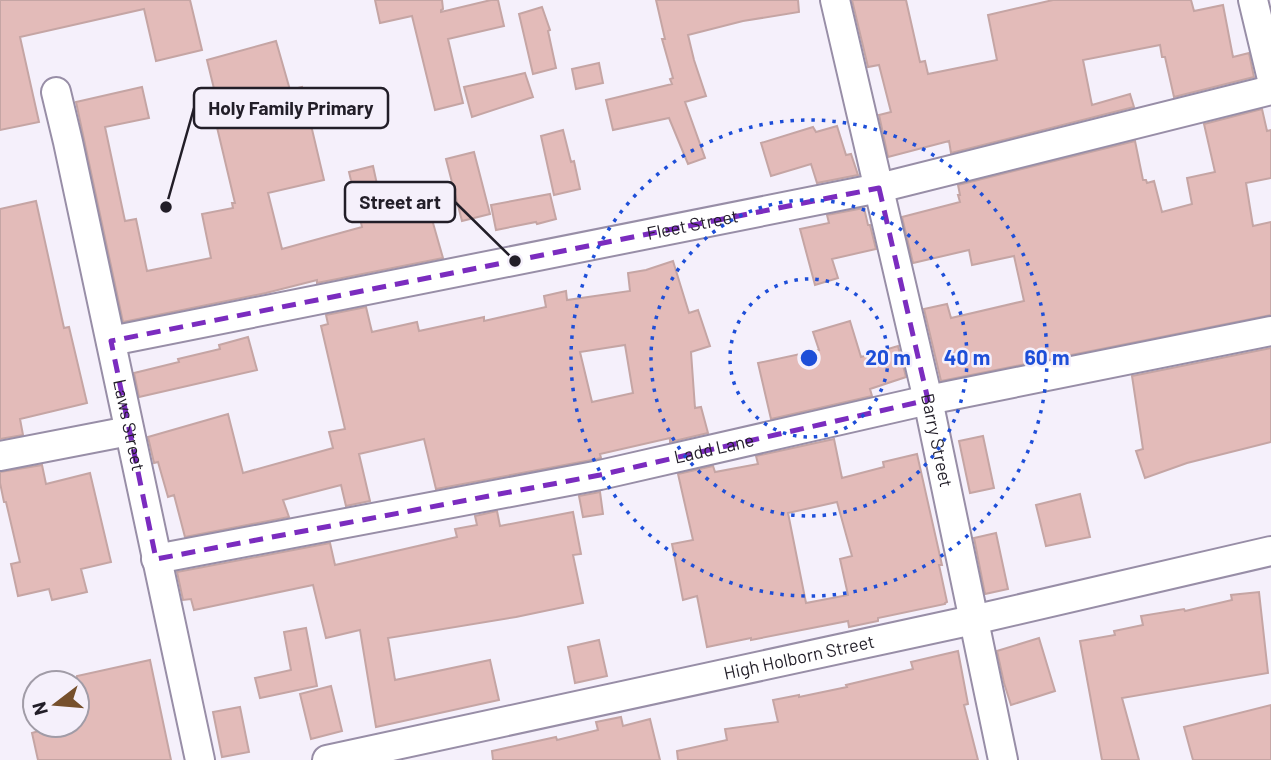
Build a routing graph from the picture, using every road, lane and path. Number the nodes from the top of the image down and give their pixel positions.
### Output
1 (835, 0) edge
2 (1253, 0) edge
3 (1271, 75) edge
4 (1271, 90) edge
5 (56, 92) dead end
6 (879, 188) junction
7 (1271, 331) edge
8 (111, 341) junction
9 (928, 400) junction
10 (129, 431) junction
11 (0, 456) edge
12 (1271, 551) edge
13 (156, 559) junction
14 (973, 620) junction
15 (200, 760) edge
16 (327, 760) edge
17 (1003, 760) edge

1 - 6 street, Barry Street
2 - 3 street
4 - 6 street, Fleet Street
5 - 8 street, Laws Street
6 - 8 street, Fleet Street
6 - 9 street, Barry Street
7 - 9 street, Ladd Lane
8 - 10 street, Laws Street
9 - 13 street, Ladd Lane
9 - 14 street, Barry Street
10 - 11 street
10 - 13 street, Laws Street
12 - 14 street, High Holborn Street
13 - 15 street, Laws Street
14 - 16 street, High Holborn Street
14 - 17 street, Barry Street

